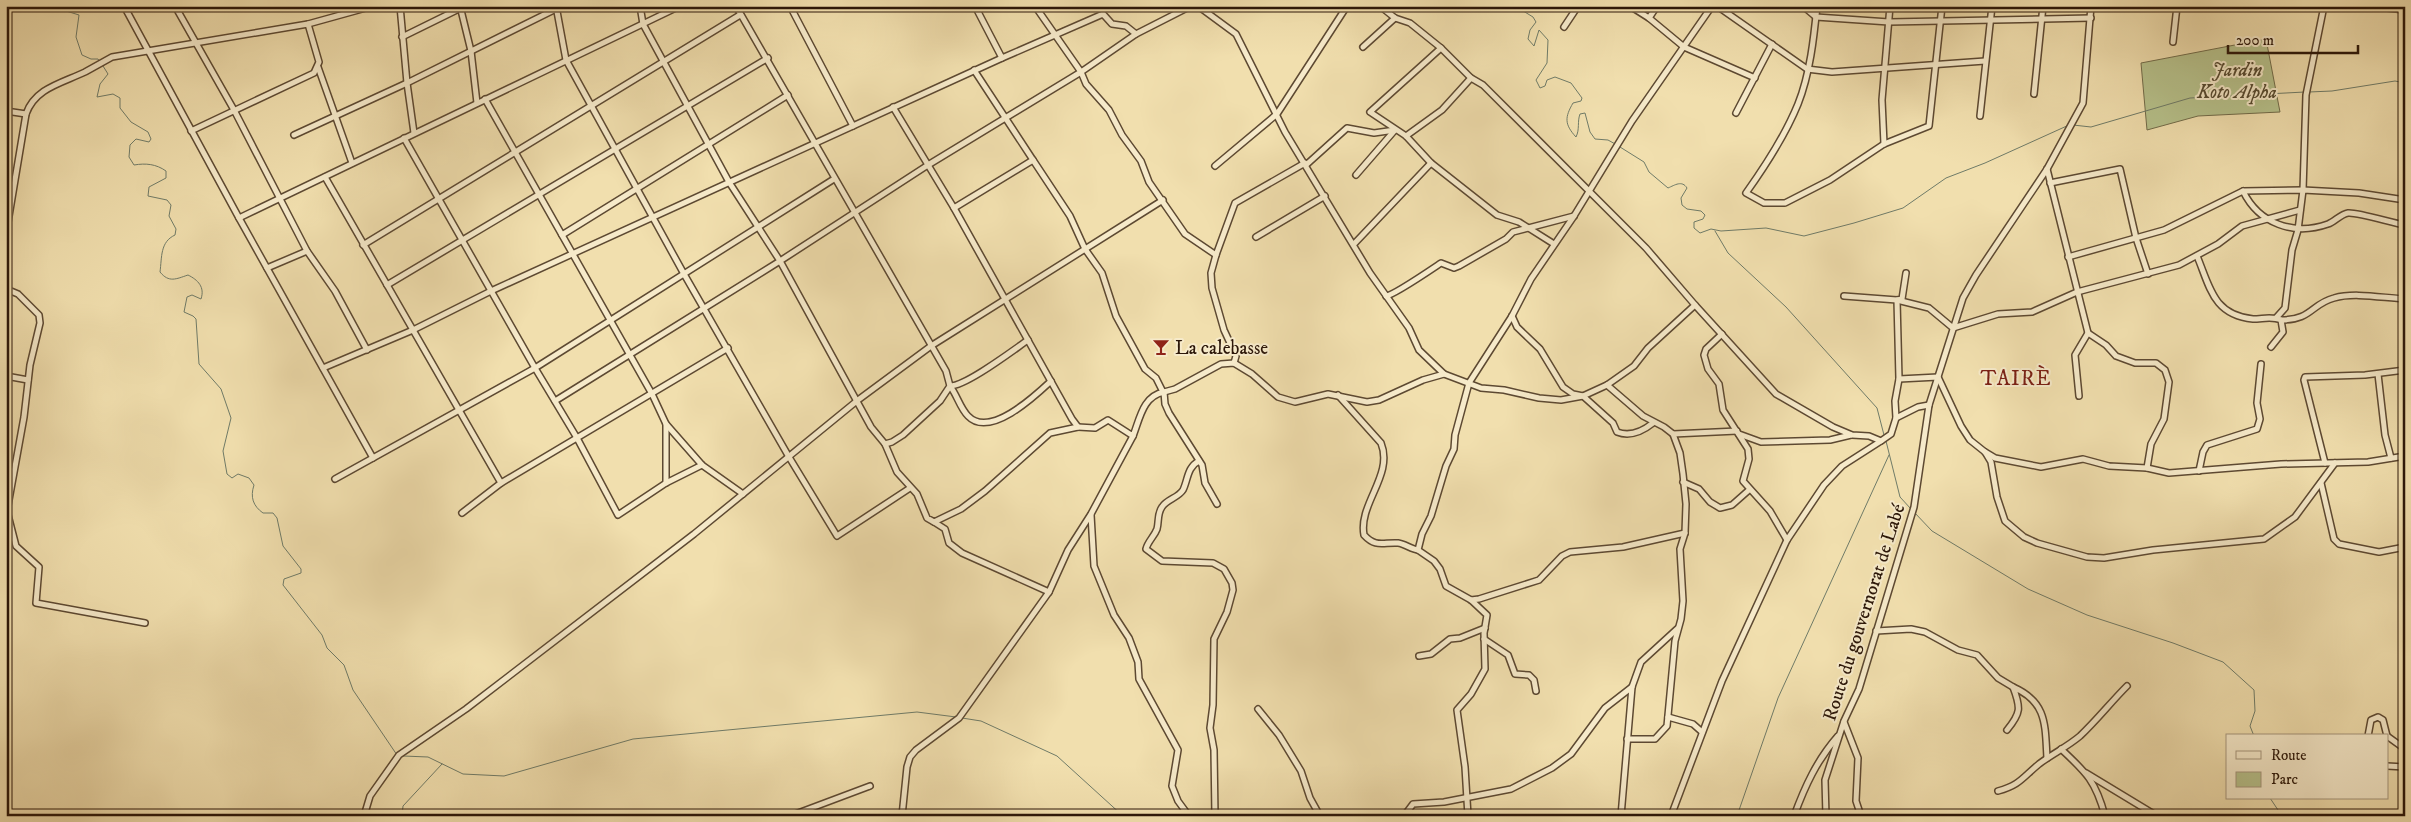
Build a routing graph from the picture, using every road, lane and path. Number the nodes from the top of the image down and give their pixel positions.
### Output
1 (124, 6) edge
2 (175, 6) edge
3 (373, 6) edge
4 (400, 6) edge
5 (640, 6) edge
6 (680, 6) edge
7 (736, 6) edge
8 (790, 6) edge
9 (975, 6) edge
10 (1035, 6) edge
11 (1191, 6) edge
12 (1198, 6) edge
13 (1347, 6) edge
14 (1380, 6) edge
15 (1578, 6) edge
16 (1630, 6) edge
17 (1657, 6) edge
18 (1712, 6) edge
19 (1717, 6) edge
20 (1803, 6) edge
21 (1818, 6) edge
22 (1890, 6) edge
23 (1942, 6) edge
24 (1992, 6) edge
25 (2043, 6) edge
26 (2091, 6) edge
27 (2177, 6) edge
28 (2324, 6) edge
29 (2369, 6) edge
30 (462, 7) edge
31 (558, 7) edge
32 (2405, 10) edge
33 (740, 15) junction
34 (1816, 17) junction
35 (1395, 18) junction
36 (1649, 18) junction
37 (2091, 18) junction
38 (2041, 19) junction
39 (1990, 20) junction
40 (1941, 21) junction
41 (1889, 22) junction
42 (308, 24) junction
43 (643, 24) junction
44 (1564, 27) dead end
45 (1136, 34) junction
46 (1057, 35) junction
47 (402, 37) junction
48 (2173, 42) dead end
49 (196, 44) junction
50 (1772, 44) junction
51 (1363, 47) dead end
52 (1684, 47) junction
53 (1441, 48) junction
54 (471, 51) junction
55 (148, 52) junction
56 (768, 58) junction
57 (1002, 58) junction
58 (566, 60) junction
59 (664, 61) junction
60 (1986, 61) junction
61 (1937, 65) junction
62 (318, 67) junction
63 (1807, 69) junction
64 (974, 70) junction
65 (1884, 70) junction
66 (1081, 72) junction
67 (1471, 78) junction
68 (1754, 78) junction
69 (407, 83) junction
70 (2034, 94) dead end
71 (788, 95) junction
72 (485, 100) junction
73 (477, 103) junction
74 (688, 105) junction
75 (591, 106) junction
76 (893, 107) junction
77 (234, 110) junction
78 (6, 111) edge
79 (1736, 113) dead end
80 (26, 114) junction
81 (1277, 114) junction
82 (334, 116) junction
83 (1980, 116) dead end
84 (1006, 119) junction
85 (853, 126) junction
86 (1396, 130) junction
87 (191, 131) junction
88 (414, 134) junction
89 (294, 135) dead end
90 (1406, 136) junction
91 (404, 138) junction
92 (814, 143) junction
93 (709, 144) junction
94 (1884, 144) junction
95 (614, 149) junction
96 (515, 152) junction
97 (1032, 160) junction
98 (1431, 162) junction
99 (352, 164) junction
100 (1306, 164) junction
101 (928, 165) junction
102 (1215, 166) dead end
103 (2048, 169) junction
104 (1356, 174) dead end
105 (325, 177) junction
106 (834, 178) junction
107 (729, 182) junction
108 (2050, 183) junction
109 (636, 189) junction
110 (2303, 190) junction
111 (2243, 191) junction
112 (1588, 192) junction
113 (539, 194) junction
114 (1325, 196) junction
115 (280, 199) junction
116 (439, 199) junction
117 (1163, 200) junction
118 (2405, 200) edge
119 (954, 208) junction
120 (2300, 210) junction
121 (855, 214) junction
122 (1574, 216) junction
123 (652, 217) junction
124 (239, 218) junction
125 (2266, 218) junction
126 (2405, 225) edge
127 (759, 227) junction
128 (1528, 228) junction
129 (2298, 230) junction
130 (6, 234) edge
131 (562, 235) junction
132 (1256, 237) dead end
133 (2136, 238) junction
134 (462, 240) junction
135 (1354, 244) junction
136 (1554, 244) junction
137 (363, 245) junction
138 (1085, 249) junction
139 (307, 250) junction
140 (572, 253) junction
141 (1216, 254) junction
142 (2197, 256) junction
143 (2068, 257) junction
144 (780, 261) junction
145 (267, 268) junction
146 (684, 274) junction
147 (1906, 274) dead end
148 (2148, 274) junction
149 (387, 285) junction
150 (6, 289) edge
151 (491, 291) junction
152 (2077, 292) junction
153 (1386, 296) junction
154 (1844, 296) dead end
155 (1006, 300) junction
156 (1897, 300) junction
157 (2405, 300) edge
158 (1695, 305) junction
159 (704, 308) junction
160 (1512, 316) junction
161 (2278, 319) junction
162 (611, 320) junction
163 (1953, 328) junction
164 (412, 330) junction
165 (2088, 333) junction
166 (1722, 334) junction
167 (1028, 340) junction
168 (931, 346) junction
169 (2270, 347) dead end
170 (728, 348) junction
171 (367, 350) junction
172 (629, 354) junction
173 (1234, 363) junction
174 (2261, 364) dead end
175 (323, 368) junction
176 (535, 368) junction
177 (2405, 370) edge
178 (1444, 374) junction
179 (2378, 374) junction
180 (6, 376) edge
181 (1938, 377) junction
182 (1899, 379) junction
183 (28, 380) junction
184 (1051, 381) junction
185 (1469, 383) junction
186 (1607, 385) junction
187 (950, 386) junction
188 (1163, 392) junction
189 (652, 394) junction
190 (1338, 395) junction
191 (1583, 396) junction
192 (2079, 396) dead end
193 (858, 400) junction
194 (554, 401) junction
195 (1929, 405) junction
196 (459, 410) junction
197 (1896, 418) junction
198 (1653, 423) junction
199 (666, 424) junction
200 (1078, 427) junction
201 (1738, 432) junction
202 (1673, 434) junction
203 (1852, 435) junction
204 (1133, 436) junction
205 (577, 438) junction
206 (1882, 441) junction
207 (885, 444) junction
208 (1985, 452) junction
209 (2405, 456) edge
210 (789, 457) junction
211 (373, 458) junction
212 (2391, 458) junction
213 (1199, 461) junction
214 (2325, 463) junction
215 (2335, 463) junction
216 (702, 466) junction
217 (2147, 468) junction
218 (2199, 471) junction
219 (335, 479) dead end
220 (1683, 482) junction
221 (666, 483) junction
222 (2321, 483) junction
223 (501, 484) junction
224 (910, 488) junction
225 (1749, 490) junction
226 (744, 494) junction
227 (1217, 504) dead end
228 (462, 513) dead end
229 (1091, 514) junction
230 (934, 522) junction
231 (1685, 534) junction
232 (1786, 540) junction
233 (2405, 547) edge
234 (1418, 550) junction
235 (1049, 592) junction
236 (1471, 600) junction
237 (145, 623) dead end
238 (1485, 628) junction
239 (1678, 628) junction
240 (1876, 631) junction
241 (1484, 639) junction
242 (1420, 656) dead end
243 (2127, 686) dead end
244 (1632, 687) junction
245 (2013, 687) junction
246 (1536, 691) dead end
247 (1258, 709) dead end
248 (1668, 717) junction
249 (1844, 721) junction
250 (2007, 730) dead end
251 (1702, 732) junction
252 (1841, 732) junction
253 (2368, 734) edge
254 (2386, 734) edge
255 (2388, 737) edge
256 (1627, 739) junction
257 (2061, 749) junction
258 (2405, 749) edge
259 (2047, 758) junction
260 (2388, 766) edge
261 (2405, 767) edge
262 (2086, 773) junction
263 (870, 786) dead end
264 (1998, 791) dead end
265 (1468, 796) junction
266 (364, 816) edge
267 (790, 816) edge
268 (902, 816) edge
269 (1189, 816) edge
270 (1214, 816) edge
271 (1320, 816) edge
272 (1404, 816) edge
273 (1468, 816) edge
274 (1620, 816) edge
275 (1671, 816) edge
276 (1794, 816) edge
277 (1826, 816) edge
278 (1861, 816) edge
279 (2105, 816) edge
280 (2157, 816) edge

1 - 55 street
2 - 49 street
3 - 42 street
4 - 47 street
5 - 43 street
6 - 43 street
7 - 33 street
8 - 85 street
9 - 57 street
10 - 46 street
11 - 45 street
12 - 81 street
13 - 81 street
14 - 35 street
15 - 44 street
16 - 36 street
17 - 36 street
18 - 52 street
19 - 50 street
20 - 34 street
21 - 34 street
22 - 41 street
23 - 40 street
24 - 39 street
25 - 38 street
26 - 37 street, Route du gouvernorat de Labé
27 - 48 street
28 - 110 street
29 - 32 street
30 - 47 street
30 - 54 street
31 - 54 street
31 - 58 street
33 - 56 street
33 - 59 street
34 - 41 street
34 - 63 street
35 - 51 street
35 - 53 street
36 - 52 street
37 - 38 street
37 - 103 street, Route du gouvernorat de Labé
38 - 39 street
38 - 70 street
39 - 40 street
39 - 60 street
40 - 41 street
40 - 61 street
41 - 65 street
42 - 49 street
42 - 62 street
43 - 58 street
43 - 59 street
45 - 46 street
45 - 66 street
46 - 57 street
46 - 66 street
47 - 69 street
49 - 55 street
49 - 77 street
50 - 63 street
50 - 68 street
52 - 68 street
52 - 112 street
53 - 67 street
53 - 86 street
54 - 69 street
54 - 73 street
55 - 80 street
55 - 87 street
56 - 71 street
56 - 74 street
57 - 64 street
58 - 72 street
58 - 75 street
59 - 74 street
59 - 75 street
60 - 61 street
60 - 83 street
61 - 65 street
61 - 94 street
62 - 77 street
62 - 82 street
63 - 65 street
63 - 94 street
64 - 76 street
64 - 84 street
65 - 94 street
66 - 84 street
66 - 117 street
67 - 90 street
67 - 112 street
68 - 79 street
69 - 82 street
69 - 88 street
71 - 92 street
71 - 93 street
72 - 73 street
72 - 96 street
73 - 88 street
74 - 93 street
74 - 95 street
75 - 95 street
75 - 96 street
76 - 85 street
76 - 101 street
77 - 87 street
77 - 115 street
78 - 80 street
80 - 130 street
81 - 100 street
81 - 102 street
82 - 89 street
82 - 99 street
84 - 97 street
84 - 101 street
85 - 92 street
86 - 90 street
86 - 100 street
86 - 104 street
87 - 124 street
88 - 91 street
90 - 98 street
91 - 99 street
91 - 116 street
92 - 106 street
92 - 107 street
93 - 107 street
93 - 109 street
95 - 109 street
95 - 113 street
96 - 113 street
96 - 116 street
97 - 119 street
97 - 138 street
98 - 128 street
98 - 135 street
99 - 105 street
100 - 114 street
100 - 141 street
101 - 119 street
101 - 121 street
103 - 108 street
103 - 163 street, Route du gouvernorat de Labé
105 - 115 street
105 - 137 street
106 - 121 street
106 - 127 street
107 - 123 street
107 - 127 street
108 - 133 street
108 - 143 street
109 - 123 street
109 - 131 street
110 - 111 street
110 - 118 street
110 - 120 street
111 - 125 street
111 - 133 street
112 - 122 street
112 - 158 street
113 - 131 street
113 - 134 street
114 - 132 street
114 - 135 street
115 - 124 street
115 - 139 street
116 - 134 street
116 - 137 street
117 - 138 street
117 - 141 street
119 - 155 street
120 - 125 street
120 - 129 street
121 - 144 street
121 - 168 street
122 - 128 street
122 - 136 street
123 - 140 street
123 - 146 street
124 - 145 street
125 - 129 street
125 - 142 street
126 - 129 street
127 - 144 street
127 - 146 street
128 - 136 street
128 - 153 street
129 - 161 street
131 - 140 street
133 - 143 street
133 - 148 street
134 - 149 street
134 - 151 street
135 - 153 street
136 - 160 street
137 - 149 street
138 - 155 street
138 - 188 street
139 - 145 street
139 - 171 street
140 - 151 street
140 - 162 street
141 - 173 street
142 - 148 street
142 - 161 street
143 - 152 street
144 - 159 street
144 - 193 street
145 - 175 street
146 - 159 street
146 - 162 street
147 - 156 street
148 - 152 street
149 - 164 street
150 - 183 street
151 - 164 street
151 - 176 street
152 - 163 street
152 - 165 street
153 - 178 street
154 - 156 street
155 - 167 street
155 - 168 street
156 - 163 street
156 - 182 street
157 - 161 street
158 - 166 street
158 - 186 street
159 - 170 street
159 - 172 street
160 - 185 street
160 - 191 street
161 - 169 street
162 - 172 street
162 - 176 street
163 - 181 street, Route du gouvernorat de Labé
164 - 171 street
164 - 196 street
165 - 192 street
165 - 217 street
166 - 201 street
166 - 203 street
167 - 184 street
167 - 187 street
168 - 187 street
168 - 193 street
170 - 189 street
170 - 210 street
171 - 175 street
172 - 189 street
172 - 194 street
173 - 188 street
173 - 190 street
174 - 218 street
175 - 211 street
176 - 194 street
176 - 196 street
177 - 179 street
178 - 185 street
178 - 190 street
179 - 212 street
179 - 214 street
180 - 183 street
181 - 182 street
181 - 195 street, Route du gouvernorat de Labé
181 - 208 street
182 - 197 street
183 - 237 street
184 - 187 street
184 - 200 street
185 - 191 street
185 - 234 street
186 - 191 street
186 - 198 street
187 - 207 street
188 - 204 street
188 - 213 street
189 - 199 street
189 - 205 street
190 - 234 street
191 - 198 street
193 - 207 street
193 - 210 street
194 - 205 street
195 - 197 street
195 - 240 street, Route du gouvernorat de Labé
196 - 211 street
196 - 223 street
197 - 206 street
198 - 202 street
199 - 216 street
199 - 221 street
200 - 204 street
200 - 230 street
201 - 202 street
201 - 203 street
201 - 225 street
202 - 220 street
203 - 206 street
204 - 229 street
205 - 221 street
205 - 223 street
206 - 232 street
207 - 224 street
208 - 217 street
208 - 222 street
209 - 212 street
210 - 224 street
210 - 226 street
211 - 219 street
212 - 215 street
213 - 227 street
213 - 270 street
214 - 215 street
214 - 218 street
215 - 222 street
216 - 221 street
216 - 226 street
217 - 218 street
220 - 225 street
220 - 231 street
222 - 233 street
223 - 228 street
224 - 230 street
225 - 232 street
226 - 266 street
229 - 235 street
229 - 269 street
230 - 235 street
231 - 236 street
231 - 239 street
232 - 251 street
234 - 236 street
235 - 268 street
236 - 238 street
238 - 241 street
238 - 242 street
239 - 244 street
239 - 248 street
240 - 245 street
240 - 249 street, Route du gouvernorat de Labé
241 - 246 street
241 - 265 street
243 - 257 street
244 - 256 street
244 - 265 street
245 - 250 street
245 - 259 street
247 - 271 street
248 - 251 street
248 - 256 street
249 - 252 street, Route du gouvernorat de Labé
249 - 278 street
251 - 275 street
252 - 276 street
252 - 277 street, Route du gouvernorat de Labé
253 - 254 street
255 - 258 street
256 - 274 street
257 - 259 street
257 - 262 street
259 - 264 street
260 - 261 street
262 - 279 street
262 - 280 street
263 - 267 street
265 - 272 street
265 - 273 street

